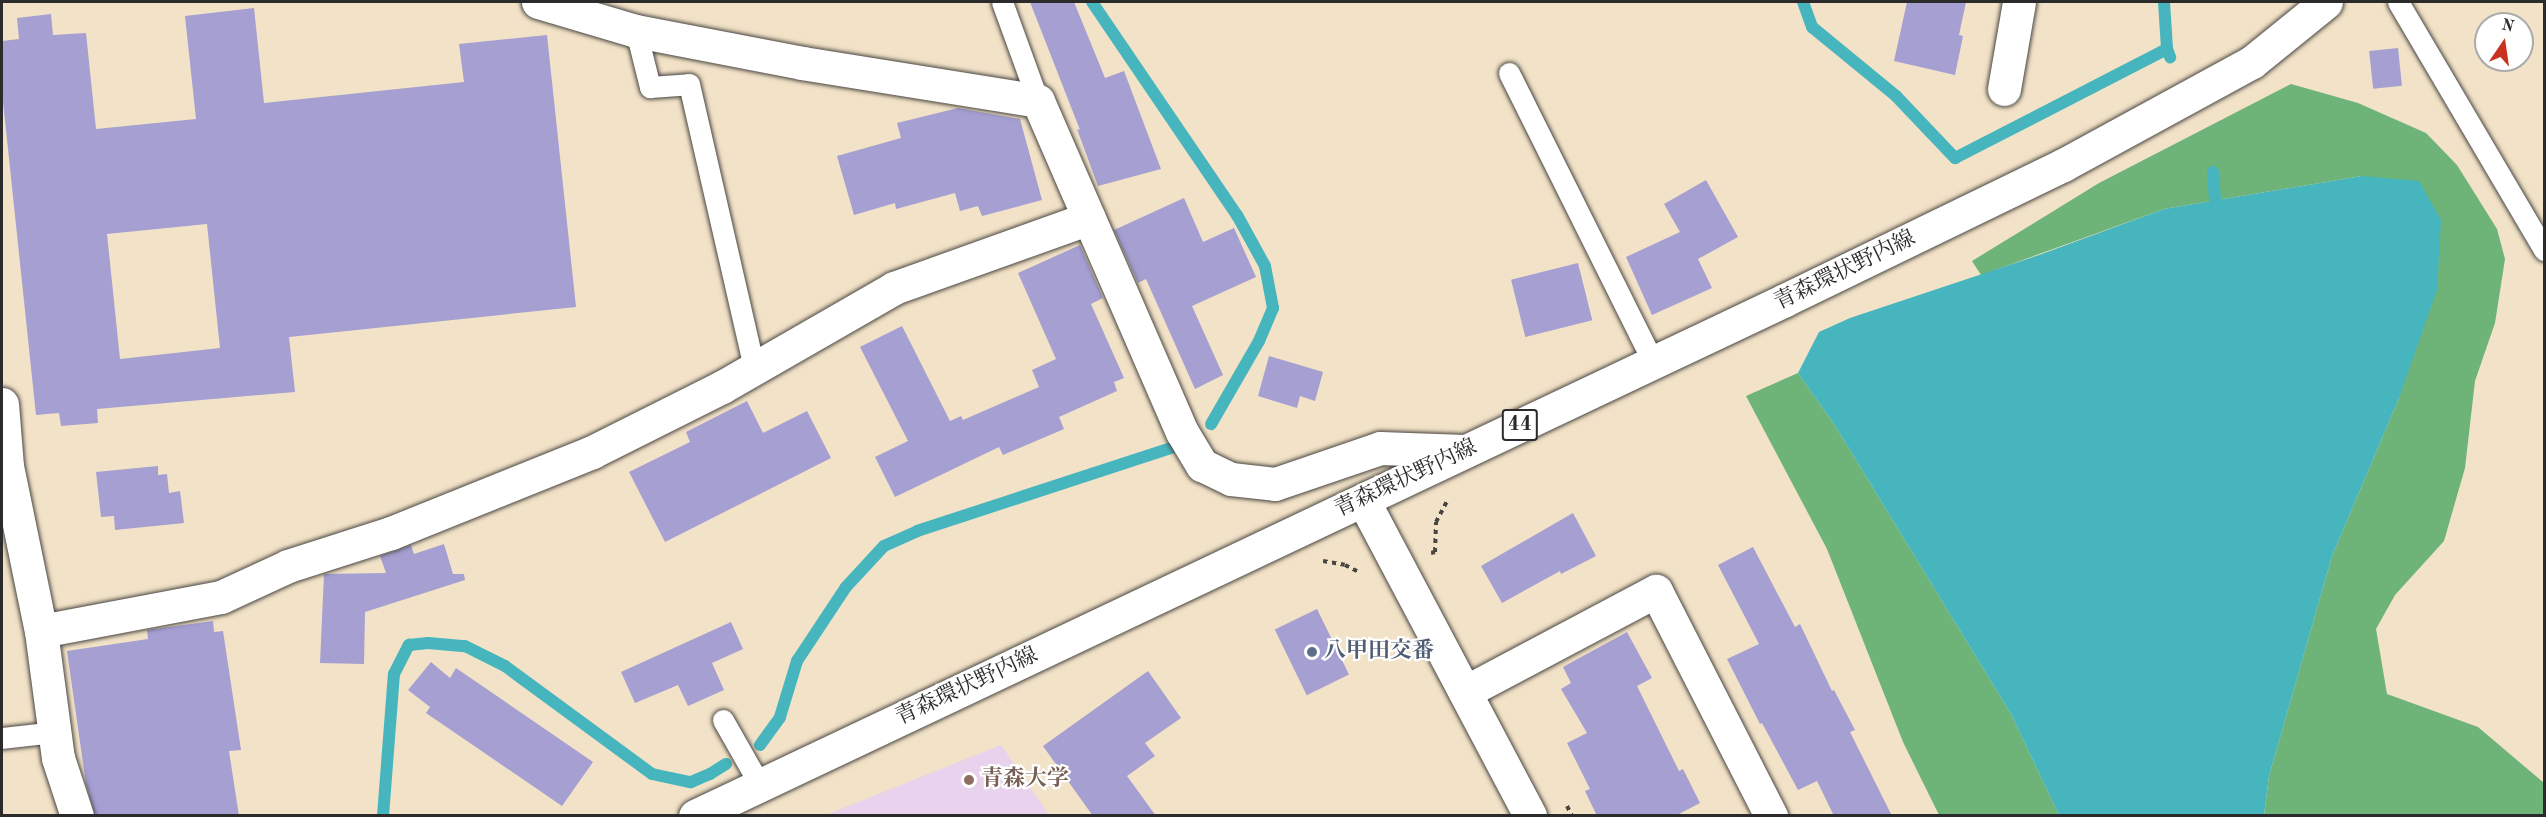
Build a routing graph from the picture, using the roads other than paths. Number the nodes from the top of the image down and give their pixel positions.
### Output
1 (538, 2) edge
2 (1002, 2) edge
3 (2019, 2) edge
4 (2326, 2) edge
5 (2398, 2) edge
6 (636, 31) junction
7 (1509, 73) dead end
8 (2004, 89) dead end
9 (1038, 101) junction
10 (1089, 218) junction
11 (2544, 250) edge
12 (1653, 362) junction
13 (754, 368) junction
14 (2, 404) edge
15 (1466, 451) junction
16 (4, 467) edge
17 (1363, 500) junction
18 (41, 631) junction
19 (1464, 692) junction
20 (723, 720) dead end
21 (55, 732) junction
22 (2, 738) edge
23 (760, 785) junction
24 (77, 816) edge
25 (695, 816) edge
26 (1530, 816) edge
27 (1770, 816) edge

1 - 6 street
2 - 9 lane
3 - 8 street
4 - 12 street, 青森環状野内線 / 44
5 - 11 lane
6 - 9 street
6 - 13 lane
7 - 12 lane
9 - 10 street
10 - 13 street
10 - 15 street
12 - 15 street, 青森環状野内線 / 44
13 - 18 street
14 - 16 street
15 - 17 street, 青森環状野内線 / 44
16 - 18 street
17 - 19 street
17 - 23 street, 青森環状野内線 / 44
18 - 21 street
19 - 26 street
19 - 27 street
20 - 23 lane
21 - 22 lane
21 - 24 street
23 - 25 street, 青森環状野内線 / 44

